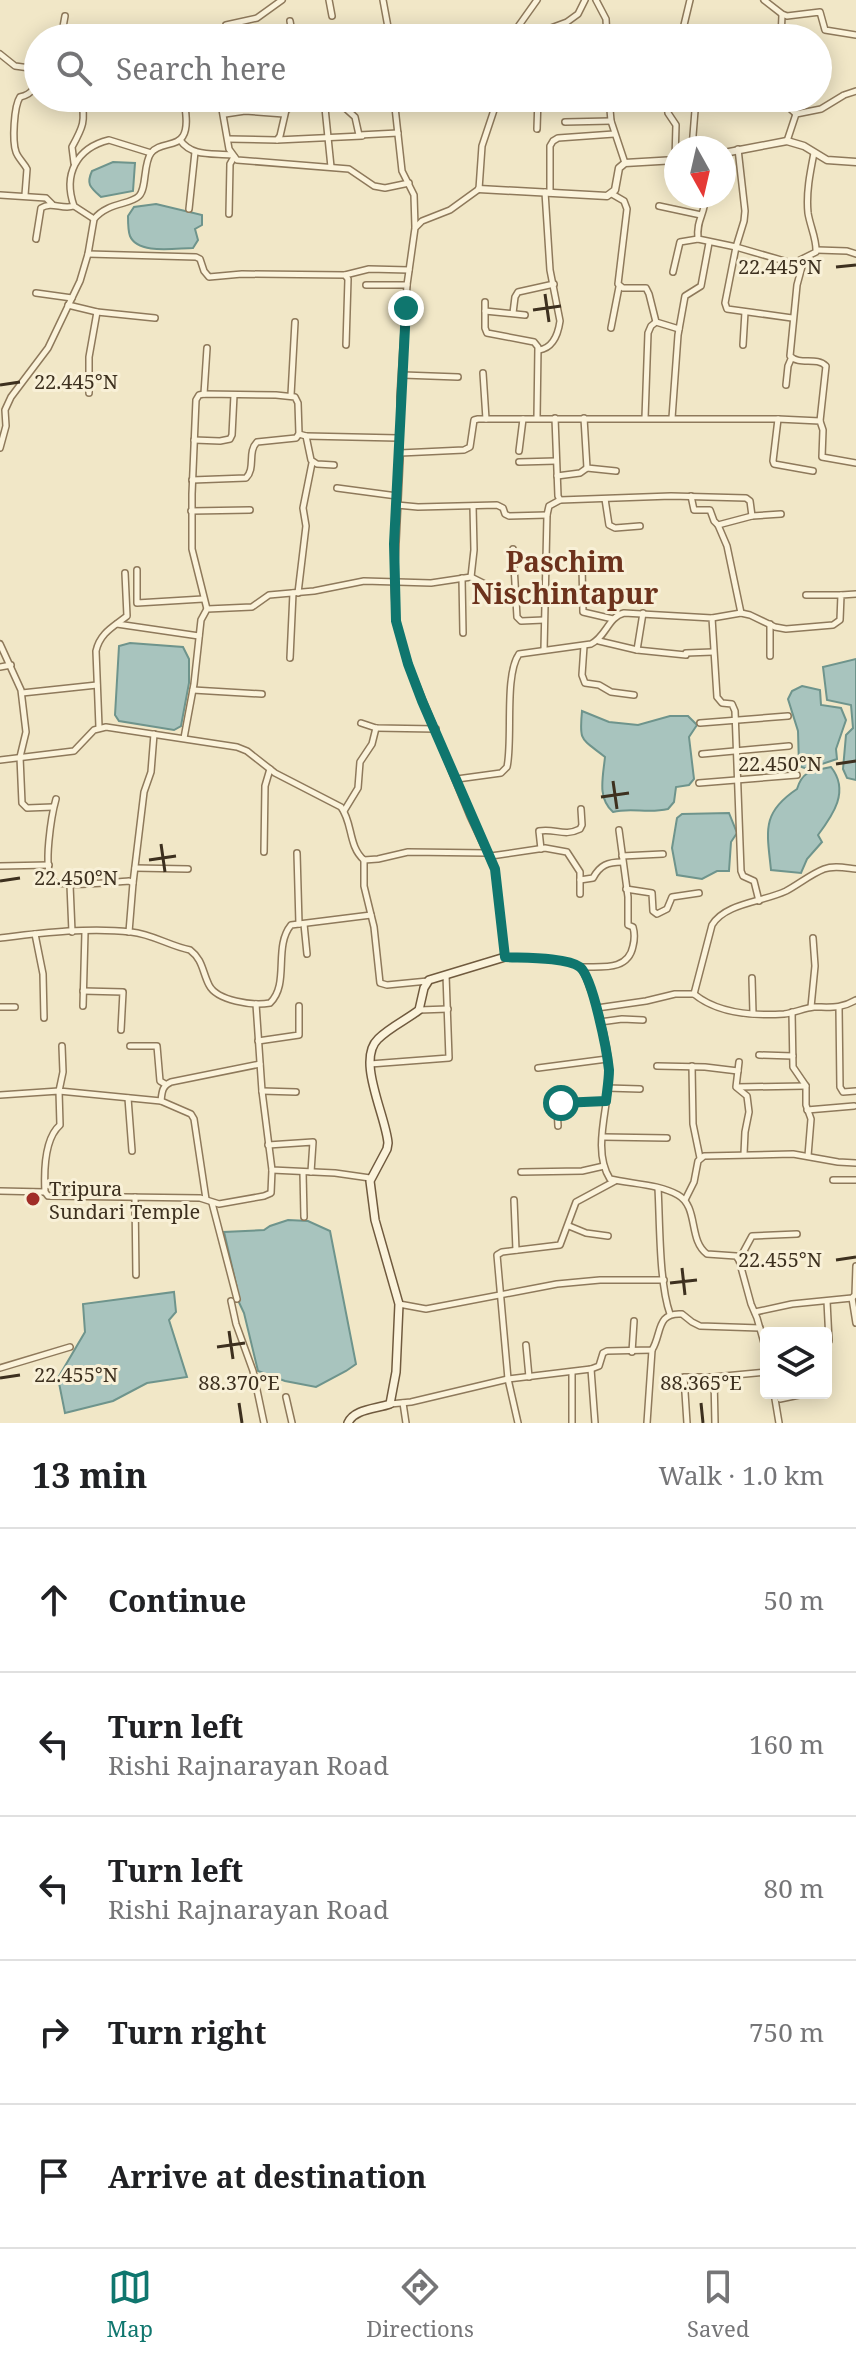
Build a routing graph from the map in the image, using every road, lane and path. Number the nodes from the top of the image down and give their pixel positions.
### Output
1 (282, 0) edge
2 (329, 0) edge
3 (383, 0) edge
4 (537, 0) edge
5 (585, 0) edge
6 (596, 0) edge
7 (690, 0) edge
8 (764, 0) edge
9 (782, 14) junction
10 (65, 16) dead end
11 (332, 16) dead end
12 (290, 21) dead end
13 (64, 24) edge
14 (230, 24) edge
15 (291, 24) edge
16 (387, 24) edge
17 (520, 24) edge
18 (562, 24) edge
19 (606, 24) edge
20 (684, 24) edge
21 (782, 24) edge
22 (823, 24) edge
23 (832, 31) edge
24 (856, 35) edge
25 (0, 54) edge
26 (24, 67) edge
27 (856, 91) edge
28 (24, 96) edge
29 (832, 102) edge
30 (83, 112) edge
31 (185, 112) edge
32 (238, 112) edge
33 (258, 112) edge
34 (326, 112) edge
35 (350, 112) edge
36 (396, 112) edge
37 (493, 112) edge
38 (538, 112) edge
39 (610, 112) edge
40 (668, 112) edge
41 (695, 112) edge
42 (806, 112) edge
43 (224, 114) joint
44 (284, 114) joint
45 (796, 114) joint
46 (611, 121) junction
47 (565, 122) dead end
48 (537, 129) dead end
49 (398, 133) junction
50 (614, 134) junction
51 (362, 136) junction
52 (676, 136) edge
53 (693, 136) edge
54 (228, 139) junction
55 (329, 139) junction
56 (180, 140) junction
57 (277, 140) junction
58 (787, 141) junction
59 (738, 149) joint
60 (195, 152) junction
61 (151, 153) junction
62 (814, 153) junction
63 (232, 156) junction
64 (664, 161) edge
65 (856, 162) edge
66 (74, 163) junction
67 (625, 163) junction
68 (331, 167) junction
69 (409, 183) junction
70 (479, 189) junction
71 (548, 192) junction
72 (612, 194) junction
73 (0, 195) edge
74 (25, 195) junction
75 (52, 204) junction
76 (74, 206) junction
77 (659, 206) dead end
78 (705, 208) edge
79 (189, 209) dead end
80 (229, 214) dead end
81 (701, 215) junction
82 (94, 219) junction
83 (415, 228) junction
84 (36, 239) dead end
85 (698, 239) junction
86 (709, 243) junction
87 (736, 247) junction
88 (817, 250) junction
89 (88, 254) junction
90 (856, 254) edge
91 (804, 259) junction
92 (409, 270) junction
93 (673, 272) dead end
94 (345, 275) junction
95 (554, 284) junction
96 (366, 285) dead end
97 (407, 285) junction
98 (619, 287) junction
99 (36, 293) dead end
100 (72, 298) junction
101 (485, 302) dead end
102 (68, 305) junction
103 (485, 311) junction
104 (97, 312) junction
105 (745, 312) junction
106 (513, 313) junction
107 (525, 315) dead end
108 (155, 318) dead end
109 (792, 318) junction
110 (295, 322) dead end
111 (656, 322) junction
112 (611, 328) dead end
113 (679, 329) junction
114 (346, 345) dead end
115 (743, 345) dead end
116 (207, 348) dead end
117 (539, 350) junction
118 (791, 359) junction
119 (483, 373) dead end
120 (403, 375) junction
121 (458, 377) dead end
122 (786, 385) dead end
123 (89, 393) dead end
124 (204, 394) junction
125 (234, 395) junction
126 (291, 395) junction
127 (3, 408) edge
128 (537, 418) junction
129 (555, 418) junction
130 (584, 418) junction
131 (645, 418) junction
132 (672, 418) junction
133 (486, 419) junction
134 (523, 419) junction
135 (778, 419) junction
136 (820, 421) junction
137 (299, 434) junction
138 (306, 436) junction
139 (398, 438) junction
140 (194, 440) junction
141 (0, 448) edge
142 (519, 451) dead end
143 (400, 453) junction
144 (556, 461) junction
145 (519, 462) dead end
146 (312, 463) junction
147 (856, 463) edge
148 (334, 465) dead end
149 (587, 468) junction
150 (616, 471) dead end
151 (813, 471) dead end
152 (557, 476) junction
153 (192, 480) junction
154 (337, 488) dead end
155 (397, 496) junction
156 (691, 496) junction
157 (605, 499) junction
158 (560, 500) junction
159 (397, 505) junction
160 (473, 506) junction
161 (250, 510) dead end
162 (191, 511) junction
163 (781, 514) dead end
164 (547, 515) junction
165 (752, 516) junction
166 (718, 525) junction
167 (640, 526) dead end
168 (513, 549) dead end
169 (582, 566) dead end
170 (137, 570) dead end
171 (125, 573) dead end
172 (471, 577) junction
173 (462, 578) junction
174 (394, 583) junction
175 (495, 589) dead end
176 (545, 592) junction
177 (296, 593) junction
178 (581, 593) junction
179 (856, 594) edge
180 (806, 595) dead end
181 (841, 595) junction
182 (203, 599) junction
183 (207, 609) junction
184 (643, 613) junction
185 (741, 613) junction
186 (712, 618) junction
187 (614, 619) junction
188 (544, 620) junction
189 (117, 624) junction
190 (770, 624) junction
191 (463, 633) dead end
192 (199, 636) junction
193 (599, 641) junction
194 (0, 644) edge
195 (584, 646) junction
196 (544, 650) junction
197 (637, 650) junction
198 (713, 652) junction
199 (770, 656) dead end
200 (290, 658) dead end
201 (11, 665) junction
202 (0, 667) edge
203 (97, 685) junction
204 (193, 690) junction
205 (22, 693) junction
206 (262, 694) dead end
207 (634, 695) dead end
208 (788, 716) dead end
209 (736, 720) junction
210 (361, 723) dead end
211 (700, 723) dead end
212 (99, 727) junction
213 (376, 728) junction
214 (436, 729) junction
215 (154, 734) junction
216 (184, 738) junction
217 (789, 746) dead end
218 (737, 751) junction
219 (702, 754) dead end
220 (20, 757) junction
221 (0, 760) edge
222 (270, 769) junction
223 (797, 775) dead end
224 (457, 779) junction
225 (739, 780) junction
226 (699, 783) dead end
227 (56, 799) dead end
228 (54, 807) junction
229 (581, 809) dead end
230 (344, 811) junction
231 (619, 830) dead end
232 (541, 849) junction
233 (264, 852) dead end
234 (297, 853) dead end
235 (489, 854) junction
236 (663, 854) dead end
237 (622, 859) junction
238 (364, 860) junction
239 (49, 865) junction
240 (0, 866) edge
241 (135, 868) junction
242 (188, 869) dead end
243 (856, 869) edge
244 (580, 880) junction
245 (133, 883) junction
246 (70, 885) junction
247 (626, 889) junction
248 (699, 893) dead end
249 (580, 894) dead end
250 (759, 901) junction
251 (371, 915) junction
252 (301, 924) junction
253 (72, 932) junction
254 (85, 932) junction
255 (129, 932) junction
256 (35, 934) junction
257 (0, 938) edge
258 (813, 938) dead end
259 (307, 954) dead end
260 (505, 957) junction
261 (579, 967) junction
262 (446, 975) junction
263 (752, 978) dead end
264 (429, 980) junction
265 (83, 991) junction
266 (694, 994) junction
267 (856, 1000) edge
268 (256, 1004) junction
269 (83, 1006) dead end
270 (299, 1006) dead end
271 (0, 1007) edge
272 (15, 1007) dead end
273 (811, 1007) junction
274 (597, 1008) junction
275 (839, 1008) junction
276 (448, 1009) junction
277 (419, 1010) junction
278 (792, 1012) junction
279 (753, 1013) junction
280 (44, 1018) dead end
281 (643, 1020) dead end
282 (600, 1022) junction
283 (121, 1030) dead end
284 (258, 1041) junction
285 (62, 1046) dead end
286 (130, 1046) dead end
287 (759, 1055) dead end
288 (793, 1056) junction
289 (607, 1059) junction
290 (739, 1062) dead end
291 (260, 1064) junction
292 (370, 1064) junction
293 (657, 1066) dead end
294 (692, 1066) junction
295 (538, 1068) dead end
296 (738, 1071) junction
297 (165, 1084) junction
298 (806, 1086) junction
299 (736, 1087) junction
300 (607, 1088) junction
301 (640, 1089) dead end
302 (59, 1091) junction
303 (262, 1091) junction
304 (856, 1091) edge
305 (296, 1092) dead end
306 (0, 1095) edge
307 (128, 1098) junction
308 (161, 1101) junction
309 (606, 1101) junction
310 (854, 1106) dead end
311 (807, 1110) junction
312 (558, 1126) dead end
313 (603, 1137) junction
314 (667, 1138) dead end
315 (268, 1145) junction
316 (132, 1151) dead end
317 (744, 1154) junction
318 (808, 1156) junction
319 (700, 1158) junction
320 (856, 1163) edge
321 (604, 1166) junction
322 (272, 1170) junction
323 (303, 1172) junction
324 (311, 1172) junction
325 (521, 1172) dead end
326 (370, 1178) junction
327 (833, 1180) dead end
328 (856, 1180) edge
329 (615, 1181) junction
330 (658, 1188) junction
331 (0, 1191) edge
332 (45, 1192) junction
333 (135, 1197) junction
334 (514, 1200) dead end
335 (685, 1200) junction
336 (209, 1201) junction
337 (304, 1217) dead end
338 (569, 1226) junction
339 (797, 1234) dead end
340 (608, 1236) dead end
341 (516, 1250) junction
342 (739, 1260) junction
343 (856, 1266) edge
344 (856, 1273) edge
345 (136, 1275) dead end
346 (664, 1280) junction
347 (501, 1296) junction
348 (852, 1298) junction
349 (827, 1301) junction
350 (399, 1304) junction
351 (755, 1312) junction
352 (670, 1314) junction
353 (634, 1321) dead end
354 (856, 1323) edge
355 (828, 1327) edge
356 (760, 1328) joint
357 (526, 1345) dead end
358 (70, 1347) dead end
359 (652, 1350) junction
360 (632, 1352) junction
361 (0, 1368) edge
362 (591, 1369) junction
363 (572, 1372) junction
364 (760, 1373) edge
365 (529, 1377) junction
366 (714, 1377) junction
367 (508, 1379) junction
368 (286, 1397) dead end
369 (775, 1399) edge
370 (403, 1403) junction
371 (390, 1404) junction
372 (264, 1423) edge
373 (292, 1423) edge
374 (348, 1423) edge
375 (406, 1423) edge
376 (518, 1423) edge
377 (572, 1423) edge
378 (595, 1423) edge
379 (647, 1423) edge
380 (687, 1423) edge
381 (715, 1423) edge
382 (779, 1423) edge

1 - 14 street
2 - 11 street
3 - 16 street
4 - 17 street
5 - 18 street
6 - 19 street
7 - 20 street
8 - 9 street
9 - 21 street
9 - 22 street
10 - 13 street
12 - 15 street
23 - 24 street
25 - 26 street
27 - 29 street
28 - 74 street
30 - 66 street
31 - 56 street
32 - 43 street
33 - 44 street
34 - 55 street
35 - 51 street
36 - 49 street
37 - 70 street
38 - 48 street
39 - 46 street
40 - 52 street
41 - 53 street
42 - 45 street
43 - 54 street
44 - 57 street
45 - 58 street
46 - 47 street
46 - 50 street
49 - 51 street
49 - 69 street
50 - 67 street
50 - 71 street
51 - 55 street
54 - 57 street
54 - 63 street
55 - 57 street
55 - 68 street
56 - 60 street
56 - 61 street
58 - 59 street
58 - 62 street
59 - 87 street
60 - 63 street
60 - 79 street
61 - 66 street
61 - 82 street
62 - 65 street
62 - 88 street
63 - 68 street
63 - 80 street
64 - 67 street
66 - 76 street
67 - 72 street
68 - 69 street
69 - 83 street
70 - 71 street
70 - 83 street
71 - 72 street
71 - 95 street
72 - 98 street
73 - 74 street
74 - 75 street
75 - 76 street
75 - 84 street
76 - 82 street
77 - 81 street
78 - 81 street
81 - 85 street
82 - 89 street
83 - 92 street
85 - 86 street
85 - 93 street
86 - 87 street
86 - 113 street
87 - 91 street
87 - 105 street
88 - 90 street
88 - 91 street
89 - 94 street
89 - 100 street
91 - 109 street
92 - 94 street
92 - 97 street
94 - 114 street
95 - 106 street
95 - 117 street
96 - 97 street
97 - 120 street
98 - 111 street
98 - 112 street
99 - 100 street
100 - 102 street
101 - 103 street
102 - 104 street
102 - 127 street
103 - 106 street
103 - 117 street
104 - 108 street
104 - 123 street
105 - 109 street
105 - 115 street
106 - 107 street
109 - 118 street
110 - 126 street
111 - 113 street
111 - 131 street
113 - 132 street
116 - 124 street
117 - 128 street
118 - 122 street
118 - 136 street
119 - 133 street
120 - 121 street
120 - 139 street
124 - 125 street
124 - 140 street
125 - 126 street
125 - 140 street
126 - 137 street
127 - 141 street
128 - 129 street
128 - 134 street
129 - 130 street
129 - 144 street
130 - 131 street
130 - 149 street
131 - 132 street
132 - 135 street
133 - 134 street
133 - 143 street
134 - 142 street
135 - 136 street
135 - 151 street
136 - 147 street
137 - 138 street
137 - 153 street
138 - 139 street
138 - 146 street
139 - 143 street
140 - 153 street
143 - 155 street
144 - 145 street
144 - 152 street
146 - 148 street
146 - 177 street
149 - 150 street
149 - 152 street
152 - 158 street
153 - 162 street
154 - 155 street
155 - 159 street
156 - 157 street
156 - 165 street
156 - 166 street
157 - 158 street
157 - 167 street
158 - 164 street
159 - 160 street
159 - 174 street
160 - 164 street
160 - 172 street
161 - 162 street
162 - 182 street
163 - 165 street
164 - 176 street
165 - 166 street
166 - 185 street
168 - 188 street
169 - 178 street
170 - 182 street
171 - 189 street
172 - 173 street
172 - 175 street
173 - 174 street
173 - 191 street
174 - 177 street
174 - 214 street
176 - 178 street
176 - 188 street
177 - 183 street
177 - 200 street
178 - 187 street
179 - 181 street
180 - 181 street
181 - 190 street
182 - 183 street
183 - 192 street
184 - 186 street
184 - 187 street
184 - 197 street
185 - 186 street
185 - 190 street
186 - 198 street
187 - 193 street
188 - 196 street
189 - 192 street
189 - 203 street
190 - 199 street
192 - 204 street
193 - 195 street
193 - 197 street
194 - 201 street
195 - 196 street
195 - 207 street
196 - 224 street
197 - 198 street
198 - 209 street
201 - 202 street
201 - 205 street
203 - 205 street
203 - 212 street
204 - 206 street
204 - 216 street
205 - 220 street
208 - 209 street
209 - 211 street
209 - 218 street
210 - 213 street
212 - 215 street
212 - 220 street
213 - 214 street
213 - 230 street
214 - 224 street
215 - 216 street
215 - 241 street
216 - 222 street
217 - 218 street
218 - 219 street
218 - 225 street
220 - 221 street
220 - 228 street
222 - 230 street
222 - 233 street
223 - 225 street
224 - 235 street
225 - 226 street
225 - 250 street
227 - 228 street
228 - 239 street
229 - 232 street
230 - 238 street
231 - 237 street
232 - 235 street
232 - 244 street
234 - 252 street
235 - 238 street
235 - 260 street
236 - 237 street
237 - 244 street
237 - 247 street
238 - 251 street
239 - 240 street
239 - 246 street
241 - 242 street
241 - 245 street
243 - 250 street
244 - 249 street
245 - 246 street
245 - 255 street
246 - 253 street
247 - 248 street
247 - 261 street
250 - 266 street
251 - 252 street
251 - 264 street
252 - 259 street
252 - 268 street
253 - 254 street
253 - 256 street
254 - 255 street
254 - 265 street
255 - 268 street
256 - 257 street
256 - 280 street
258 - 273 street
260 - 261 street
260 - 262 main road
261 - 274 street
262 - 264 main road
262 - 276 street
263 - 279 street
264 - 277 main road
265 - 269 street
265 - 283 street
266 - 274 street
266 - 279 street
267 - 275 street
268 - 284 street
270 - 284 street
271 - 272 street
273 - 275 street
273 - 278 street
274 - 282 street
275 - 304 street
276 - 277 street
276 - 292 street
277 - 292 main road
278 - 279 street
278 - 288 street
281 - 282 street
282 - 289 street
284 - 291 street
285 - 302 street
286 - 297 street
287 - 288 street
288 - 298 street
289 - 295 street
289 - 300 street
290 - 296 street
291 - 297 street
291 - 303 street
292 - 326 main road
293 - 294 street
294 - 296 street
294 - 319 street
296 - 299 street
297 - 308 street
298 - 299 street
298 - 311 street
299 - 317 street
300 - 301 street
300 - 309 street
302 - 306 street
302 - 307 street
302 - 332 street
303 - 305 street
303 - 315 street
307 - 308 street
307 - 316 street
308 - 336 street
309 - 312 street
309 - 313 street
310 - 311 street
311 - 318 street
313 - 314 street
313 - 321 street
315 - 322 street
315 - 324 street
317 - 318 street
317 - 319 street
318 - 320 street
319 - 335 street
321 - 325 street
321 - 329 street
322 - 323 street
322 - 336 street
323 - 324 street
323 - 337 street
324 - 326 street
326 - 350 main road
327 - 328 street
329 - 330 street
329 - 338 street
330 - 335 street
330 - 346 street
331 - 332 street
332 - 333 street
333 - 336 street
333 - 345 street
334 - 341 street
335 - 342 street
336 - 372 street
338 - 340 street
338 - 341 street
339 - 342 street
341 - 347 street
342 - 351 street
343 - 344 street
344 - 348 street
346 - 347 street
346 - 352 street
347 - 350 street
347 - 367 street
348 - 349 street
348 - 354 street
349 - 351 street
349 - 355 street
350 - 371 main road
351 - 356 street
352 - 356 street
352 - 359 street
353 - 360 street
357 - 365 street
358 - 361 street
359 - 360 street
359 - 379 street
360 - 362 street
362 - 363 street
362 - 378 street
363 - 365 street
363 - 377 street
364 - 366 street
365 - 367 street
366 - 380 street
366 - 381 street
367 - 370 street
367 - 376 street
368 - 373 street
369 - 382 street
370 - 371 street
370 - 375 street
371 - 374 main road

